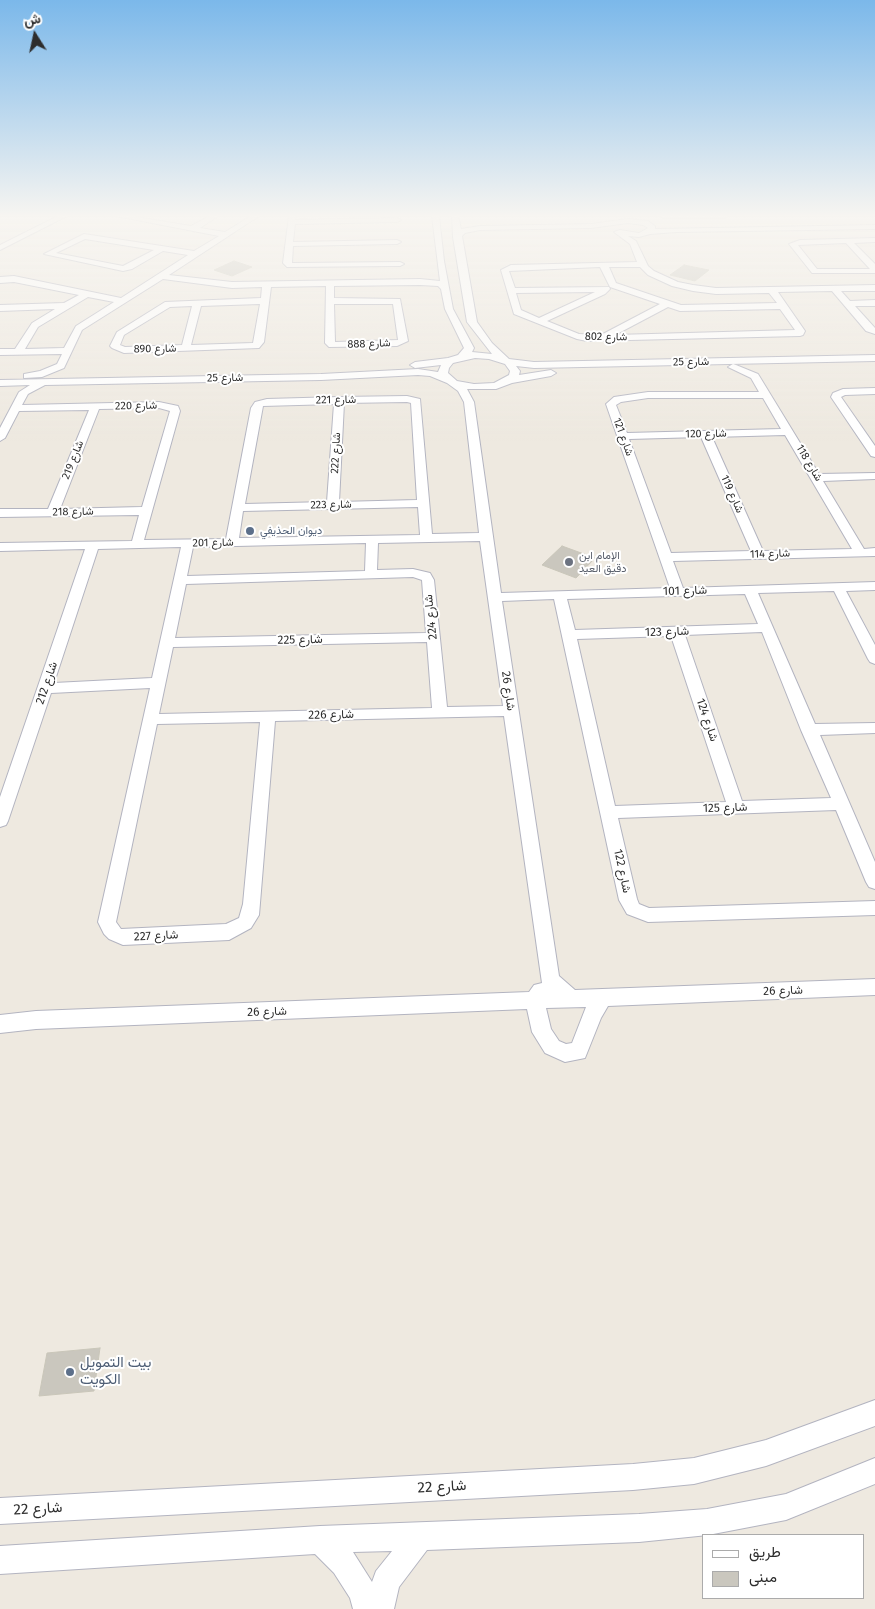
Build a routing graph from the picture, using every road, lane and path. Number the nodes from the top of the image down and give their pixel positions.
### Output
1 (72, 291) edge
2 (138, 291) edge
3 (265, 291) edge
4 (330, 291) edge
5 (446, 291) edge
6 (467, 291) edge
7 (510, 291) edge
8 (604, 291) edge
9 (622, 291) edge
10 (773, 291) edge
11 (837, 291) edge
12 (86, 294) junction
13 (123, 301) junction
14 (331, 301) junction
15 (264, 302) junction
16 (197, 303) junction
17 (875, 303) edge
18 (667, 304) junction
19 (848, 304) junction
20 (65, 306) junction
21 (783, 306) junction
22 (0, 308) edge
23 (539, 321) junction
24 (875, 332) edge
25 (600, 338) junction
26 (186, 348) junction
27 (66, 351) junction
28 (0, 352) edge
29 (18, 352) junction
30 (461, 357) junction
31 (875, 358) edge
32 (505, 360) junction
33 (450, 361) junction
34 (875, 365) edge
35 (60, 366) junction
36 (294, 370) junction
37 (759, 371) junction
38 (92, 374) junction
39 (23, 376) junction
40 (214, 379) junction
41 (509, 380) junction
42 (3, 381) edge
43 (452, 381) junction
44 (47, 382) junction
45 (496, 386) junction
46 (875, 391) edge
47 (24, 392) junction
48 (767, 394) junction
49 (339, 400) junction
50 (469, 402) junction
51 (95, 407) junction
52 (16, 408) junction
53 (860, 431) junction
54 (875, 431) edge
55 (790, 432) junction
56 (705, 434) junction
57 (622, 436) junction
58 (0, 438) edge
59 (875, 454) edge
60 (875, 476) edge
61 (818, 478) junction
62 (423, 503) junction
63 (333, 505) junction
64 (238, 508) junction
65 (146, 511) junction
66 (52, 513) junction
67 (0, 514) edge
68 (486, 537) junction
69 (426, 538) junction
70 (372, 539) junction
71 (232, 542) junction
72 (188, 543) junction
73 (137, 544) junction
74 (93, 545) junction
75 (0, 547) edge
76 (860, 552) junction
77 (875, 552) edge
78 (759, 555) junction
79 (665, 557) junction
80 (371, 574) junction
81 (180, 580) junction
82 (875, 586) edge
83 (838, 587) junction
84 (750, 589) junction
85 (678, 591) junction
86 (560, 595) junction
87 (495, 597) junction
88 (875, 625) edge
89 (858, 626) junction
90 (766, 628) junction
91 (677, 632) junction
92 (569, 635) junction
93 (433, 637) junction
94 (167, 643) junction
95 (875, 659) edge
96 (159, 683) junction
97 (45, 688) junction
98 (511, 711) junction
99 (440, 713) junction
100 (268, 716) junction
101 (152, 719) junction
102 (875, 728) edge
103 (809, 730) junction
104 (841, 804) junction
105 (736, 808) junction
106 (609, 812) junction
107 (0, 821) edge
108 (875, 882) edge
109 (875, 908) edge
110 (550, 980) junction
111 (875, 987) edge
112 (604, 997) junction
113 (570, 998) junction
114 (534, 1000) junction
115 (0, 1024) edge
116 (875, 1413) edge
117 (875, 1471) edge
118 (0, 1511) edge
119 (421, 1535) junction
120 (320, 1540) junction
121 (0, 1560) edge
122 (367, 1609) edge
123 (380, 1609) edge

1 - 12 street
2 - 13 street
3 - 15 street, شارع 890
4 - 14 street, شارع 888
5 - 30 street
6 - 32 street
7 - 23 street, شارع 802
8 - 23 street
9 - 18 street
10 - 21 street, شارع 802
11 - 19 street
12 - 13 street
12 - 20 street
13 - 27 street
14 - 14 street, شارع 888
15 - 16 street, شارع 890
15 - 26 street, شارع 890
16 - 26 street
16 - 26 street, شارع 890
17 - 19 street
18 - 21 street
18 - 25 street
19 - 24 street
20 - 22 street
20 - 29 street
21 - 25 street, شارع 802
23 - 25 street, شارع 802
27 - 29 street
27 - 35 street
28 - 29 street
30 - 32 street, شارع 25
30 - 33 street, شارع 25
31 - 32 street, شارع 25
32 - 41 street
33 - 36 street, شارع 25
33 - 43 street
34 - 37 street
35 - 38 street
35 - 39 street
36 - 38 street, شارع 25
36 - 40 street
37 - 41 street, شارع 25
37 - 48 street, شارع 118
38 - 39 street, شارع 25
38 - 44 street
39 - 42 street, شارع 25
40 - 43 street, شارع 25
40 - 44 street, شارع 25
41 - 45 street, شارع 25
42 - 44 street, شارع 25
42 - 47 street
43 - 45 street, شارع 25
43 - 50 street
44 - 47 street
45 - 50 street
46 - 53 street
47 - 52 street
48 - 55 street, شارع 118
48 - 57 street, شارع 121
49 - 62 street, شارع 221
49 - 63 street, شارع 222
49 - 64 street, شارع 221
50 - 68 street, شارع 26
51 - 52 street, شارع 220
51 - 65 street, شارع 220
51 - 66 street, شارع 219
52 - 58 street
53 - 54 street
53 - 59 street
55 - 56 street, شارع 120
55 - 61 street, شارع 118
56 - 57 street, شارع 120
56 - 78 street, شارع 119
57 - 79 street, شارع 121
60 - 61 street
61 - 76 street, شارع 118
62 - 63 street, شارع 223
62 - 69 street, شارع 221
63 - 64 street, شارع 223
64 - 71 street, شارع 221
65 - 66 street, شارع 218
65 - 73 street, شارع 220
66 - 67 street, شارع 218
68 - 69 street, شارع 201
68 - 87 street, شارع 26
69 - 70 street, شارع 201
70 - 71 street, شارع 201
70 - 80 street
71 - 72 street, شارع 201
72 - 73 street, شارع 201
72 - 81 street, شارع 227
73 - 74 street, شارع 201
74 - 75 street, شارع 201
74 - 97 street, شارع 212
76 - 77 street, شارع 114
76 - 78 street, شارع 114
78 - 79 street, شارع 114
79 - 85 street, شارع 121
80 - 81 street, شارع 224
80 - 93 street, شارع 224
81 - 94 street, شارع 227
82 - 83 street, شارع 101
83 - 84 street, شارع 101
83 - 89 street
84 - 85 street, شارع 101
84 - 90 street
85 - 86 street, شارع 101
86 - 87 street, شارع 101
86 - 92 street, شارع 122
87 - 98 street, شارع 26
88 - 89 street
89 - 95 street
90 - 91 street, شارع 123
90 - 103 street
91 - 92 street, شارع 123
91 - 105 street, شارع 124
92 - 106 street, شارع 122
93 - 94 street, شارع 225
93 - 99 street, شارع 224
94 - 96 street, شارع 227
96 - 97 street
96 - 101 street, شارع 227
97 - 107 street, شارع 212
98 - 99 street, شارع 226
98 - 110 street, شارع 26
99 - 100 street, شارع 226
100 - 101 street, شارع 226
100 - 101 street, شارع 227
102 - 103 street
103 - 104 street
104 - 105 street, شارع 125
104 - 108 street
105 - 106 street, شارع 125
106 - 109 street, شارع 122
110 - 113 street
110 - 114 street
111 - 112 street, شارع 26
112 - 113 street, شارع 26
112 - 114 street
113 - 114 street, شارع 26
114 - 115 street, شارع 26
116 - 118 street, شارع 22
117 - 119 street
119 - 120 street
119 - 123 street
120 - 121 street
120 - 122 street

